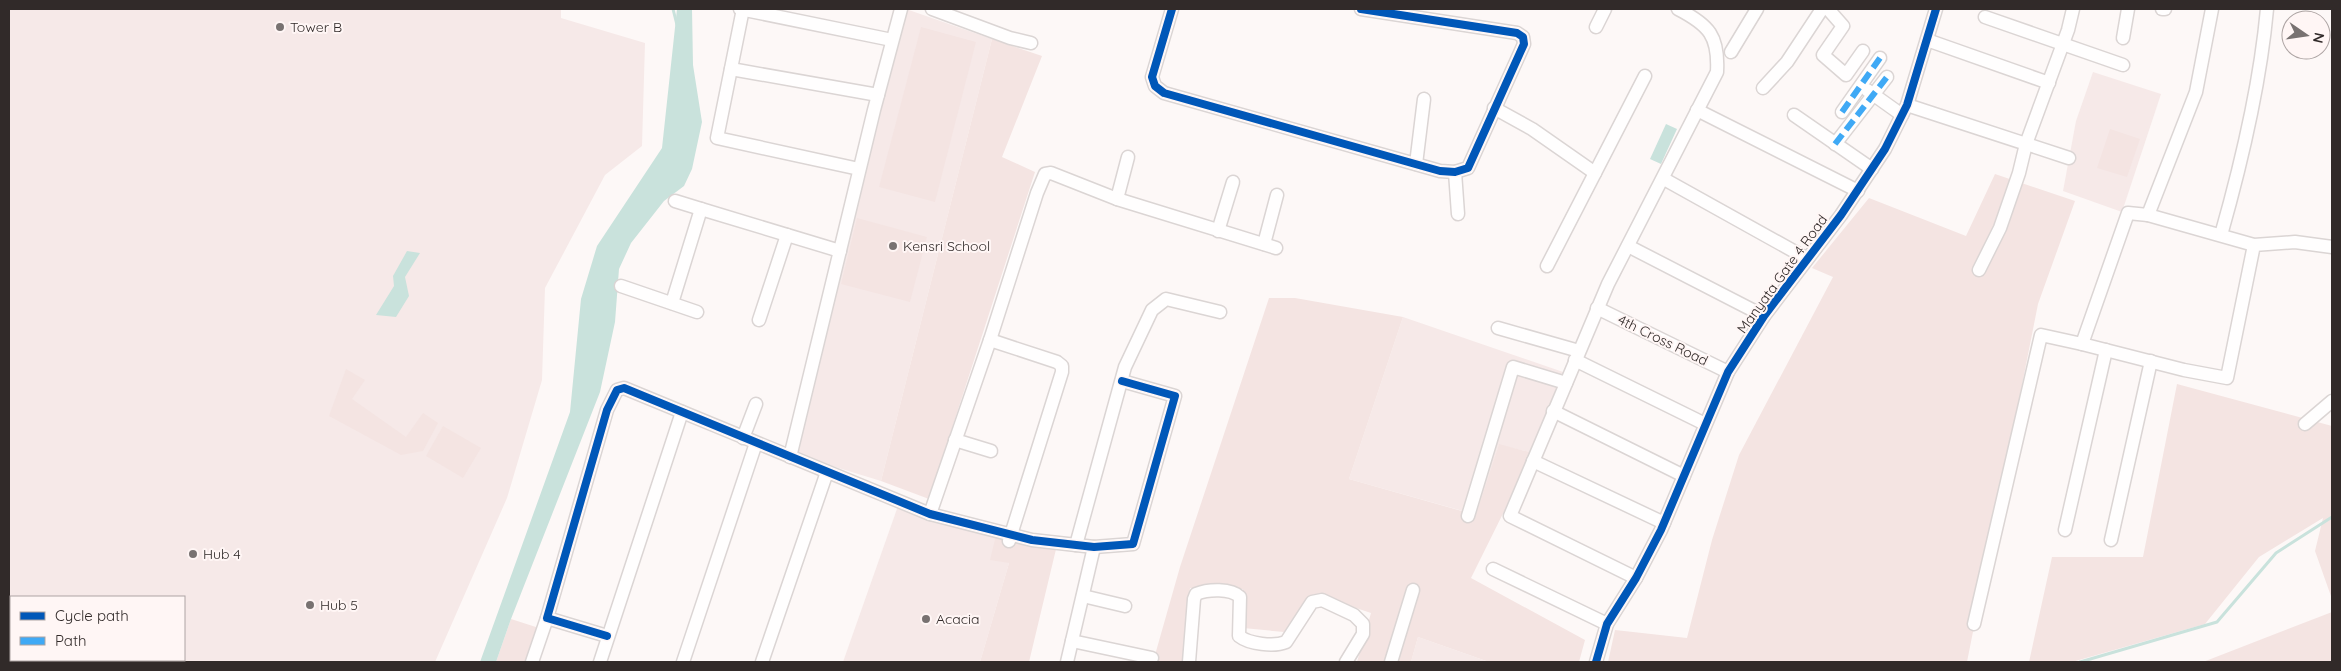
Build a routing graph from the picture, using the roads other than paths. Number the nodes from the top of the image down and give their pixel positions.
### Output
1 (742, 9) edge
2 (809, 9) edge
3 (901, 9) edge
4 (932, 9) edge
5 (1172, 9) edge
6 (1361, 9) edge
7 (1605, 9) edge
8 (1678, 9) edge
9 (1757, 9) edge
10 (1829, 9) edge
11 (1936, 9) edge
12 (2072, 9) edge
13 (2128, 9) edge
14 (2212, 9) edge
15 (2267, 9) edge
16 (1985, 17) dead end
17 (806, 22) junction
18 (1596, 27) dead end
19 (2123, 38) dead end
20 (892, 40) junction
21 (1927, 40) junction
22 (1031, 43) dead end
23 (2063, 44) junction
24 (1863, 51) dead end
25 (1731, 52) dead end
26 (1880, 58) dead end
27 (2123, 65) dead end
28 (731, 69) junction
29 (1645, 76) dead end
30 (1887, 77) dead end
31 (2049, 83) junction
32 (1861, 86) junction
33 (1763, 88) dead end
34 (1874, 95) junction
35 (878, 96) junction
36 (1424, 99) dead end
37 (1494, 108) junction
38 (1697, 110) junction
39 (1905, 110) junction
40 (1842, 112) dead end
41 (1794, 115) dead end
42 (1835, 144) junction
43 (2026, 144) junction
44 (1128, 156) dead end
45 (2069, 158) dead end
46 (1416, 164) junction
47 (860, 169) junction
48 (1872, 170) junction
49 (1455, 172) junction
50 (1594, 173) junction
51 (1664, 179) junction
52 (1233, 182) dead end
53 (1858, 190) junction
54 (1277, 195) dead end
55 (1117, 199) junction
56 (675, 201) dead end
57 (701, 209) junction
58 (1458, 214) dead end
59 (2148, 215) junction
60 (1218, 231) junction
61 (786, 235) junction
62 (2221, 235) junction
63 (1628, 246) junction
64 (2254, 246) junction
65 (2332, 247) edge
66 (840, 251) junction
67 (1806, 258) junction
68 (1547, 266) dead end
69 (1979, 270) dead end
70 (621, 286) dead end
71 (672, 303) junction
72 (1597, 308) junction
73 (697, 312) dead end
74 (1220, 312) dead end
75 (1764, 316) junction
76 (759, 320) dead end
77 (1498, 328) dead end
78 (990, 340) junction
79 (2082, 344) junction
80 (2106, 350) junction
81 (1577, 355) junction
82 (2150, 361) junction
83 (1728, 372) junction
84 (1122, 381) junction
85 (1566, 383) junction
86 (2332, 401) edge
87 (756, 404) dead end
88 (1553, 411) junction
89 (682, 412) junction
90 (1705, 424) junction
91 (2305, 424) dead end
92 (743, 438) junction
93 (955, 440) junction
94 (756, 443) junction
95 (991, 451) dead end
96 (790, 457) junction
97 (1533, 461) junction
98 (827, 472) junction
99 (1684, 476) junction
100 (930, 514) junction
101 (1468, 516) dead end
102 (1664, 523) junction
103 (2065, 530) dead end
104 (1010, 538) junction
105 (2111, 540) dead end
106 (1076, 545) junction
107 (1094, 547) junction
108 (1493, 570) dead end
109 (1636, 578) junction
110 (1413, 590) dead end
111 (1083, 596) junction
112 (1125, 606) dead end
113 (547, 618) junction
114 (1607, 624) junction
115 (1974, 624) dead end
116 (607, 636) junction
117 (1072, 641) junction
118 (1152, 658) dead end
119 (532, 662) edge
120 (600, 662) edge
121 (683, 662) edge
122 (762, 662) edge
123 (1067, 662) edge
124 (1189, 662) edge
125 (1346, 662) edge
126 (1391, 662) edge
127 (1596, 662) edge

1 - 17 street
1 - 28 street
2 - 17 street
3 - 20 street
4 - 22 street
5 - 46 street
6 - 37 street
7 - 18 street
8 - 38 street
9 - 25 street
10 - 24 street
10 - 33 street
11 - 21 street, Manyata Gate 4 Road
12 - 23 street
13 - 19 street
14 - 59 street
15 - 62 street
16 - 23 street
17 - 20 street
20 - 35 street
21 - 31 street
21 - 39 street, Manyata Gate 4 Road
23 - 27 street
23 - 31 street
26 - 32 street
28 - 35 street
28 - 47 street
29 - 50 street
30 - 34 street
31 - 43 street
32 - 34 street
32 - 40 street
34 - 39 street
34 - 42 street
35 - 47 street
36 - 46 street
37 - 49 street
37 - 50 street
38 - 51 street
38 - 53 street
39 - 43 street
39 - 48 street, Manyata Gate 4 Road
41 - 42 street
42 - 48 street
43 - 45 street
43 - 69 street
44 - 55 street
46 - 49 street
47 - 66 street
48 - 53 street, Manyata Gate 4 Road
49 - 58 street
50 - 68 street
51 - 63 street
51 - 67 street
52 - 60 street
53 - 67 street, Manyata Gate 4 Road
54 - 60 street
55 - 60 street
55 - 78 street
56 - 57 street
57 - 61 street
57 - 71 street
59 - 62 street
59 - 79 street
61 - 66 street
61 - 76 street
62 - 64 street
63 - 72 street
63 - 75 street
64 - 65 street
64 - 82 street
66 - 96 street
67 - 75 street, Manyata Gate 4 Road
70 - 71 street
71 - 73 street
72 - 81 street
72 - 83 street, 4th Cross Road
74 - 84 street
75 - 83 street, Manyata Gate 4 Road
77 - 81 street
78 - 93 street
78 - 104 street
79 - 80 street
79 - 115 street
80 - 82 street
80 - 103 street
81 - 85 street
81 - 90 street
82 - 105 street
83 - 90 street, Manyata Gate 4 Road
84 - 106 street
84 - 107 street
85 - 88 street
85 - 101 street
86 - 91 street
87 - 92 street
88 - 97 street
88 - 99 street
89 - 92 street
89 - 113 street
89 - 116 street
90 - 99 street, Manyata Gate 4 Road
92 - 94 street
93 - 95 street
93 - 100 street
94 - 96 street
94 - 121 street
96 - 98 street
97 - 102 street
97 - 109 street
98 - 100 street
98 - 122 street
99 - 102 street, Manyata Gate 4 Road
100 - 104 street
102 - 109 street, Manyata Gate 4 Road
104 - 106 street
106 - 107 street
107 - 111 street
108 - 114 street
109 - 114 street, Manyata Gate 4 Road
110 - 126 street
111 - 112 street
111 - 117 street
113 - 116 street
113 - 119 street
114 - 127 street, Manyata Gate 4 Road
116 - 120 street
117 - 118 street
117 - 123 street
124 - 125 street

